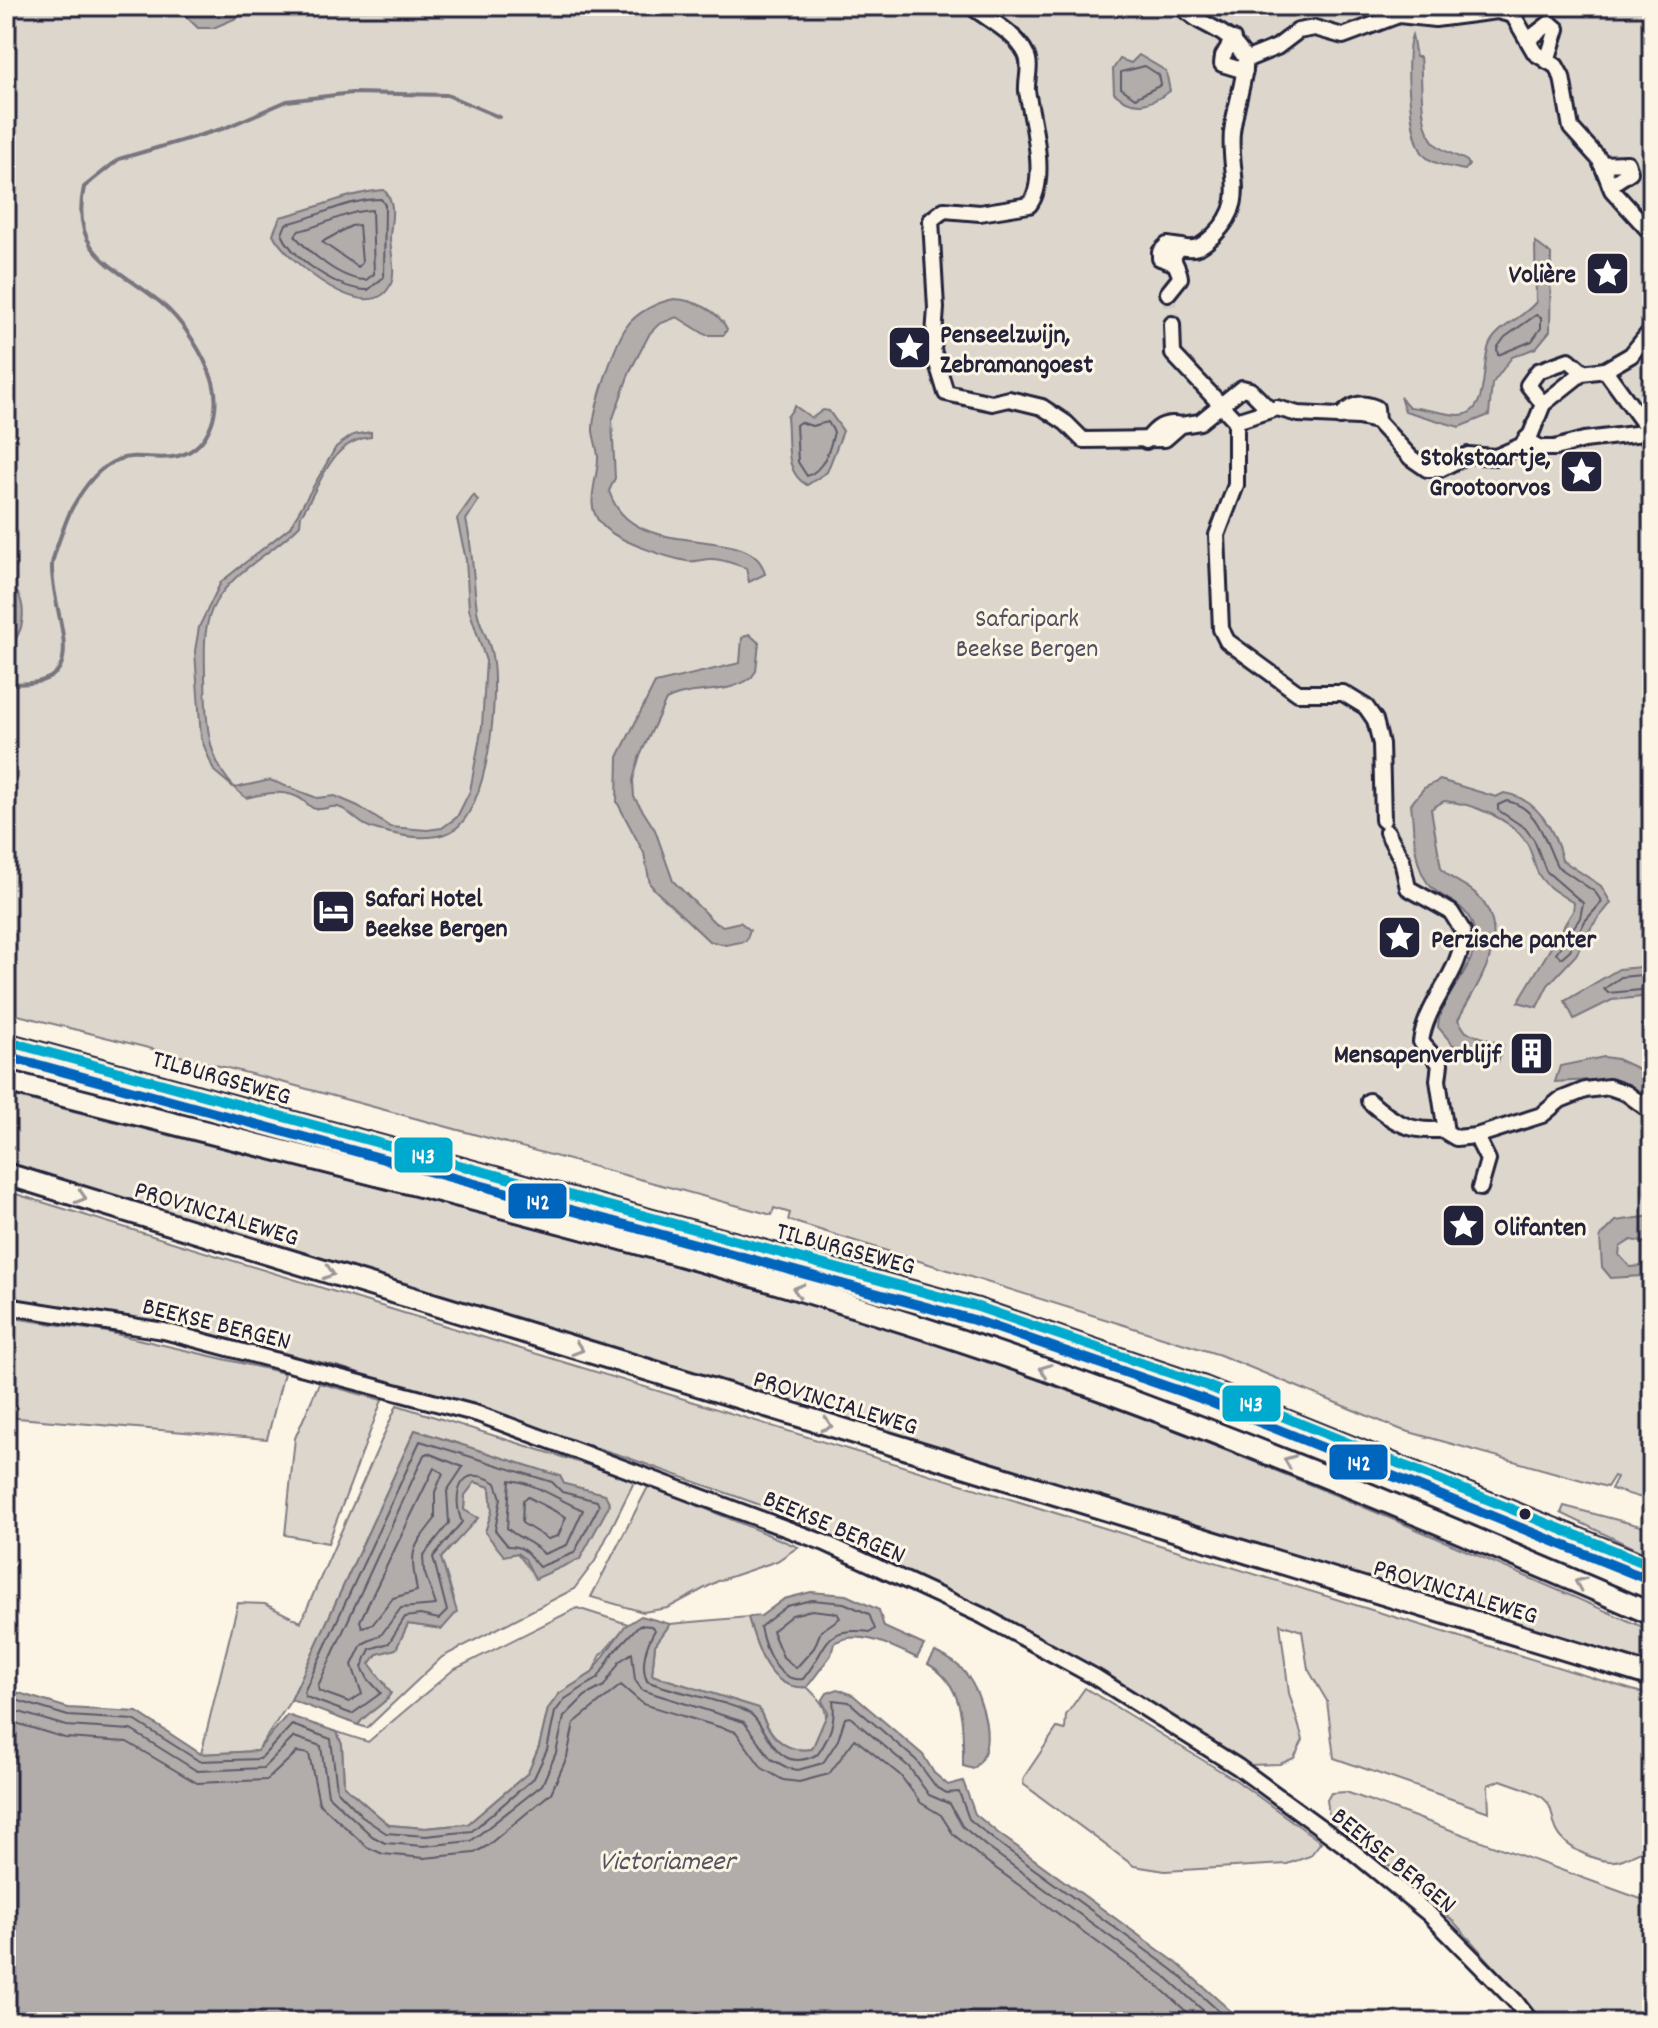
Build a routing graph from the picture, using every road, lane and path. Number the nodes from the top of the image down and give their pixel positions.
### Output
1 (971, 6) edge
2 (1181, 6) edge
3 (1498, 8) edge
4 (1514, 10) edge
5 (1233, 39) junction
6 (1528, 40) junction
7 (1547, 61) junction
8 (1245, 66) junction
9 (1601, 164) junction
10 (1610, 185) junction
11 (1652, 234) edge
12 (1168, 293) tunnel mouth
13 (1172, 324) tunnel mouth
14 (1652, 329) edge
15 (1605, 370) junction
16 (1583, 372) junction
17 (1543, 404) junction
18 (1221, 405) junction
19 (1269, 409) junction
20 (1236, 421) junction
21 (1651, 432) edge
22 (1526, 439) junction
23 (6, 1041) edge
24 (6, 1081) edge
25 (1369, 1101) dead end
26 (1652, 1112) edge
27 (1445, 1129) junction
28 (1476, 1136) junction
29 (6, 1174) edge
30 (1480, 1188) dead end
31 (6, 1306) edge
32 (1652, 1566) edge
33 (1652, 1614) edge
34 (1652, 1676) edge
35 (1531, 2022) edge

1 - 18 street
2 - 5 street
3 - 4 street
3 - 8 street
4 - 6 street
5 - 8 street
5 - 8 street
6 - 7 street
6 - 7 street
7 - 9 street
8 - 12 street
9 - 10 street
9 - 10 street
10 - 11 street
13 - 18 street
14 - 15 street
15 - 16 street
15 - 21 street
16 - 17 street
16 - 17 street
17 - 22 street
18 - 19 street
18 - 20 street
19 - 20 street
19 - 22 street
20 - 27 street
21 - 22 street
23 - 32 street, TILBURGSEWEG
33 -> 24 highway, PROVINCIALEWEG
25 - 27 street
26 - 28 street
27 - 28 street
28 - 30 street
29 -> 34 highway, PROVINCIALEWEG
31 - 35 street, BEEKSE BERGEN

